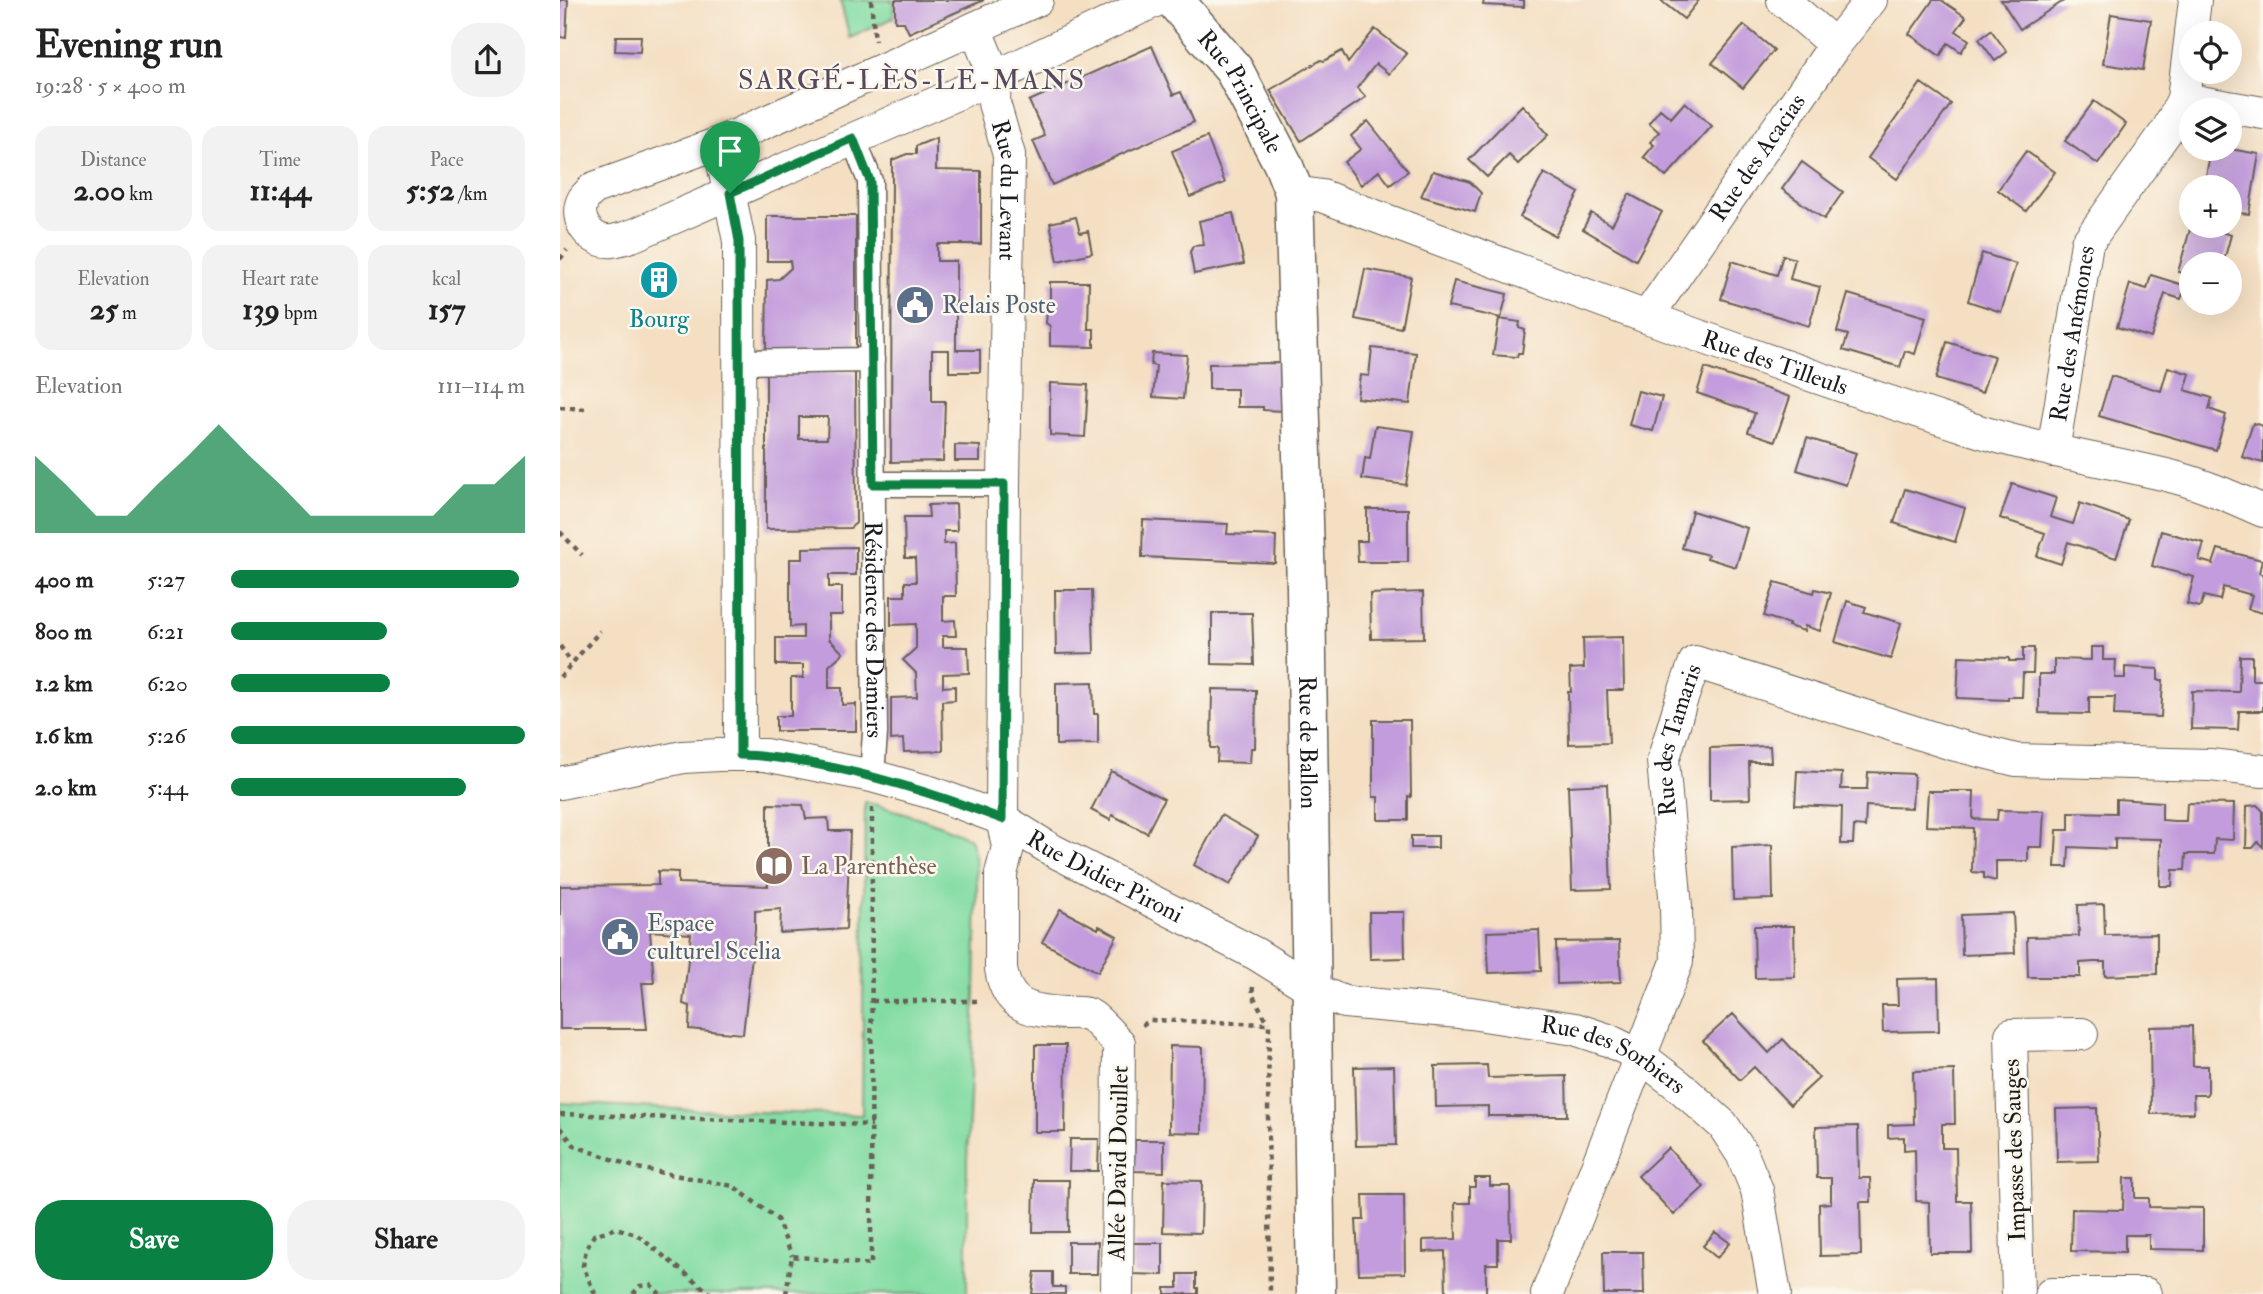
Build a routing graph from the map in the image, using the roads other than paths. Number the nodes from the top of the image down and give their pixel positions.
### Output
1 (1037, 0) edge
2 (1157, 0) edge
3 (1174, 0) edge
4 (1783, 0) edge
5 (1871, 0) edge
6 (2195, 0) edge
7 (2193, 21) edge
8 (975, 28) junction
9 (1835, 45) junction
10 (995, 77) junction
11 (2179, 107) edge
12 (2242, 109) edge
13 (2263, 113) edge
14 (853, 138) junction
15 (719, 143) junction
16 (1294, 192) junction
17 (730, 193) junction
18 (1647, 317) junction
19 (872, 360) junction
20 (740, 362) junction
21 (2053, 451) junction
22 (873, 484) junction
23 (1004, 484) junction
24 (2263, 511) edge
25 (740, 755) junction
26 (2263, 771) edge
27 (872, 776) junction
28 (560, 783) edge
29 (1002, 819) junction
30 (1312, 989) junction
31 (2082, 1034) dead end
32 (1640, 1056) junction
33 (1117, 1294) edge
34 (1316, 1294) edge
35 (1547, 1294) edge
36 (1775, 1294) edge
37 (2018, 1294) edge
38 (2052, 1294) edge
39 (2146, 1294) edge

1 - 8 street
2 - 10 street
3 - 16 street, Rue Principale
4 - 9 street
5 - 9 street, Rue des Acacias
6 - 7 street, Rue des Anémones
8 - 10 street, Rue du Levant
8 - 15 street
9 - 18 street, Rue des Acacias
10 - 14 street
10 - 23 street, Rue du Levant
11 - 21 street, Rue des Anémones
12 - 13 street
14 - 17 street
14 - 19 street, Résidence des Damiers
15 - 17 street
15 - 17 street
16 - 18 street, Rue des Tilleuls
16 - 30 street, Rue de Ballon
17 - 20 street
18 - 21 street, Rue des Tilleuls
19 - 20 street
19 - 22 street, Résidence des Damiers
20 - 25 street
21 - 24 street, Rue des Tilleuls
22 - 23 street
22 - 27 street, Résidence des Damiers
23 - 29 street, Rue du Levant
25 - 27 street, Rue Didier Pironi
25 - 28 street, Rue Didier Pironi
26 - 32 street, Rue des Tamaris
27 - 29 street, Rue Didier Pironi
29 - 30 street, Rue Didier Pironi
29 - 33 street, Allée David Douillet
30 - 32 street, Rue des Sorbiers
30 - 34 street, Rue de Ballon
31 - 37 street, Impasse des Sauges
32 - 35 street, Rue des Tamaris
32 - 36 street, Rue des Sorbiers
38 - 39 street

